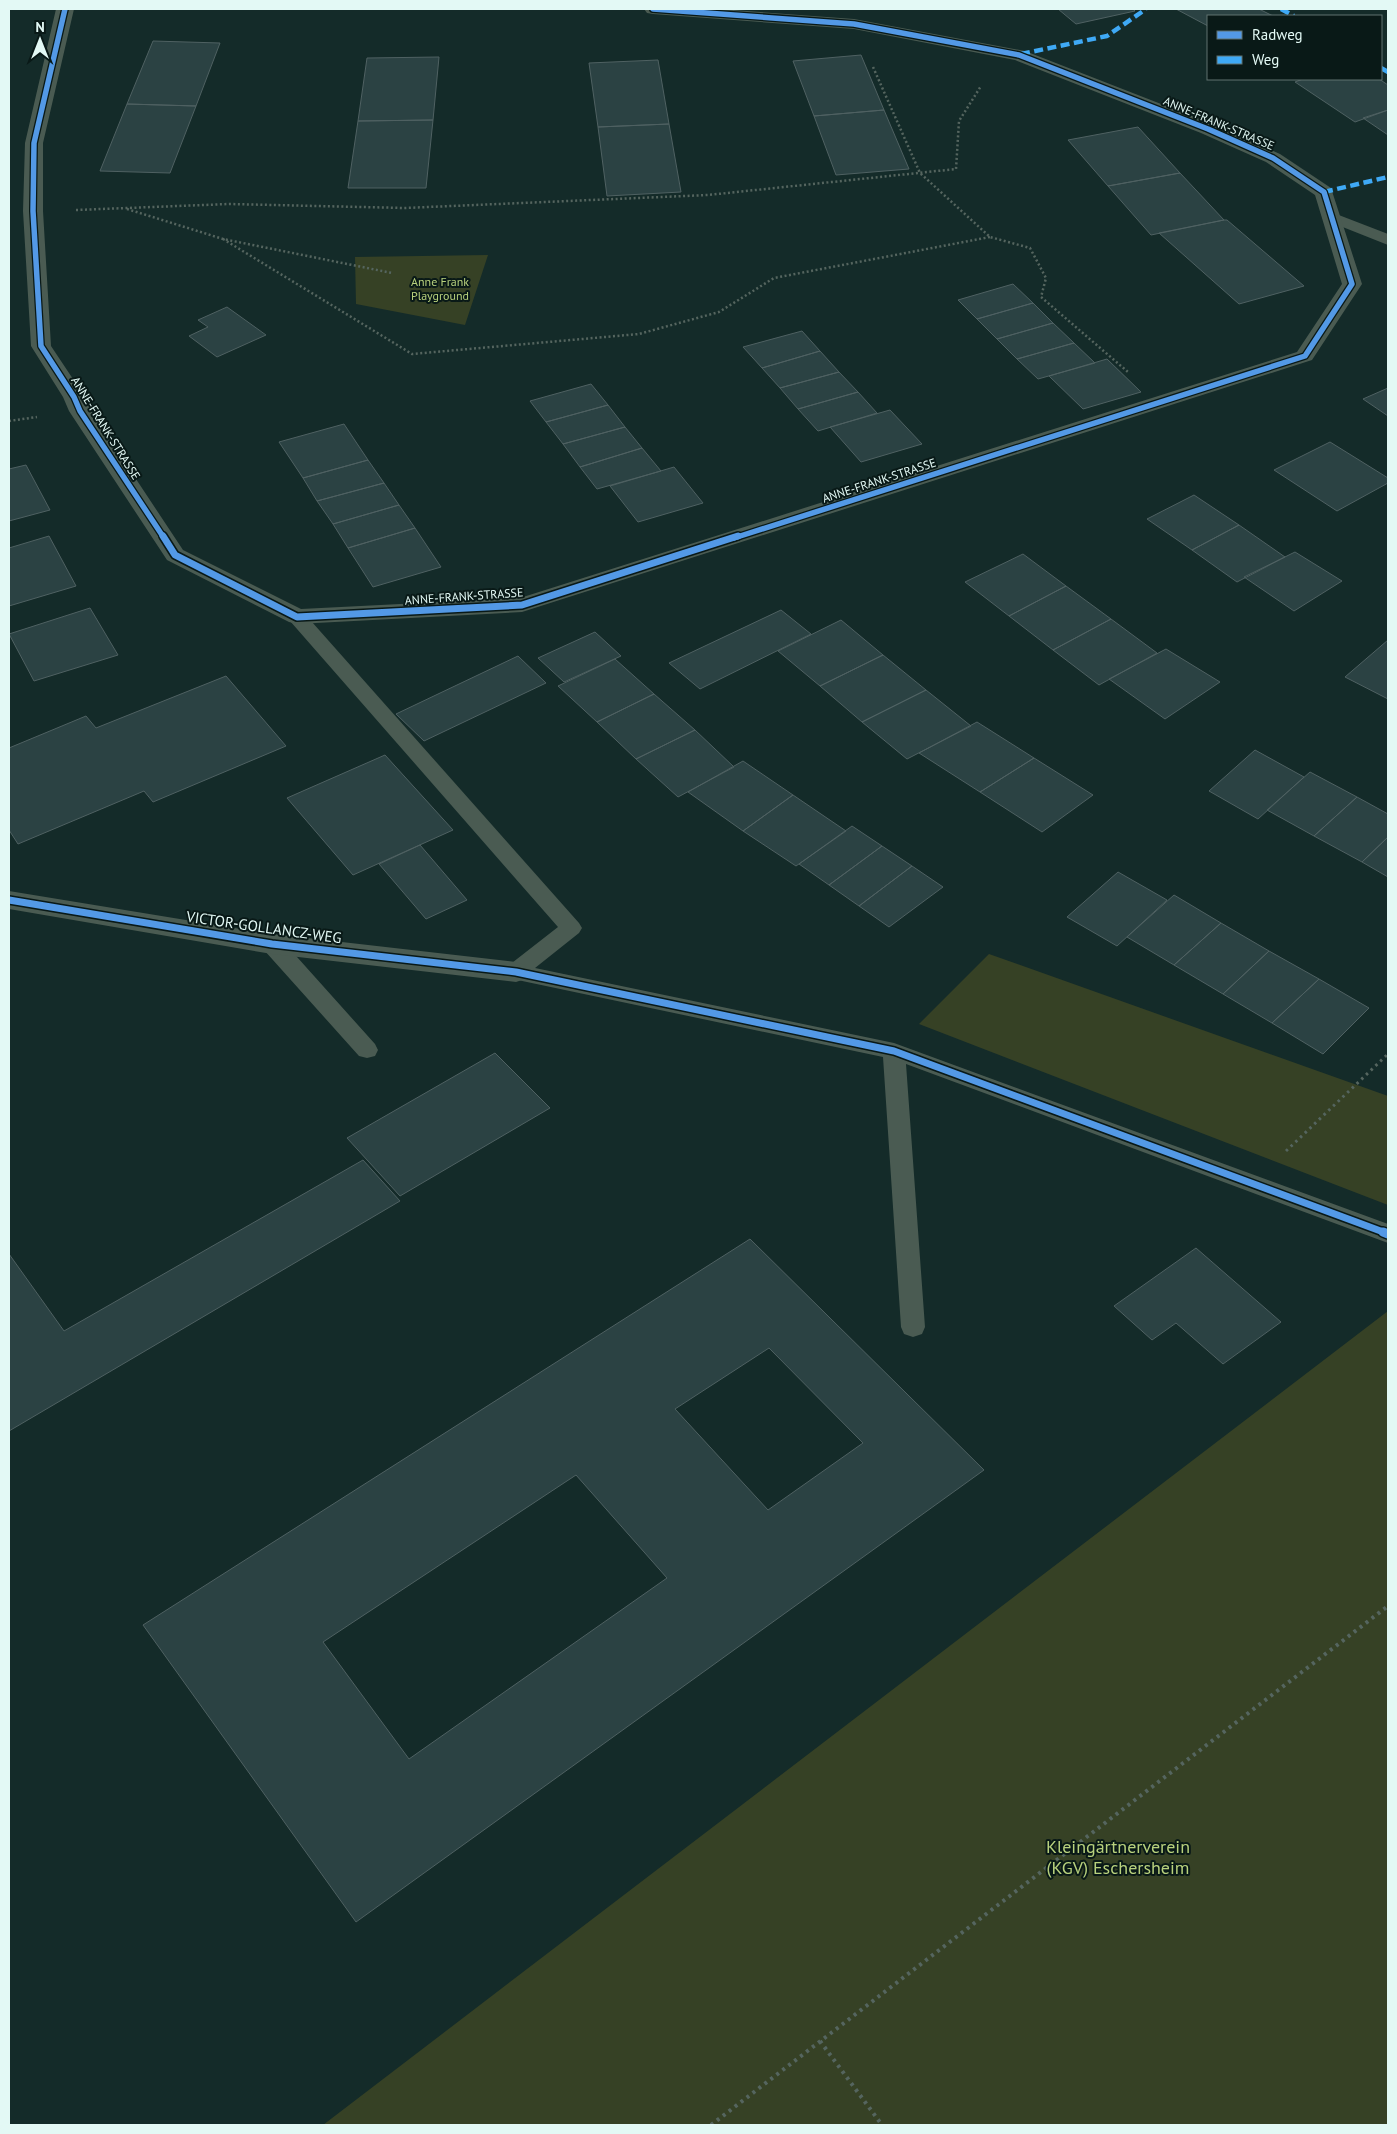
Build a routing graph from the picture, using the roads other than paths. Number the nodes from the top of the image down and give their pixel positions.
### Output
1 (65, 9) edge
2 (653, 9) edge
3 (1331, 217) junction
4 (1388, 240) edge
5 (297, 617) junction
6 (9, 900) edge
7 (272, 944) junction
8 (516, 972) junction
9 (367, 1050) dead end
10 (894, 1051) junction
11 (1388, 1234) edge
12 (913, 1327) dead end

1 - 5 street, ANNE-FRANK-STRASSE
2 - 3 street, ANNE-FRANK-STRASSE
3 - 4 lane
3 - 5 street, ANNE-FRANK-STRASSE
5 - 8 lane
6 - 7 street, VICTOR-GOLLANCZ-WEG
7 - 8 street, VICTOR-GOLLANCZ-WEG
7 - 9 lane
8 - 10 lane
10 - 11 lane
10 - 12 lane

